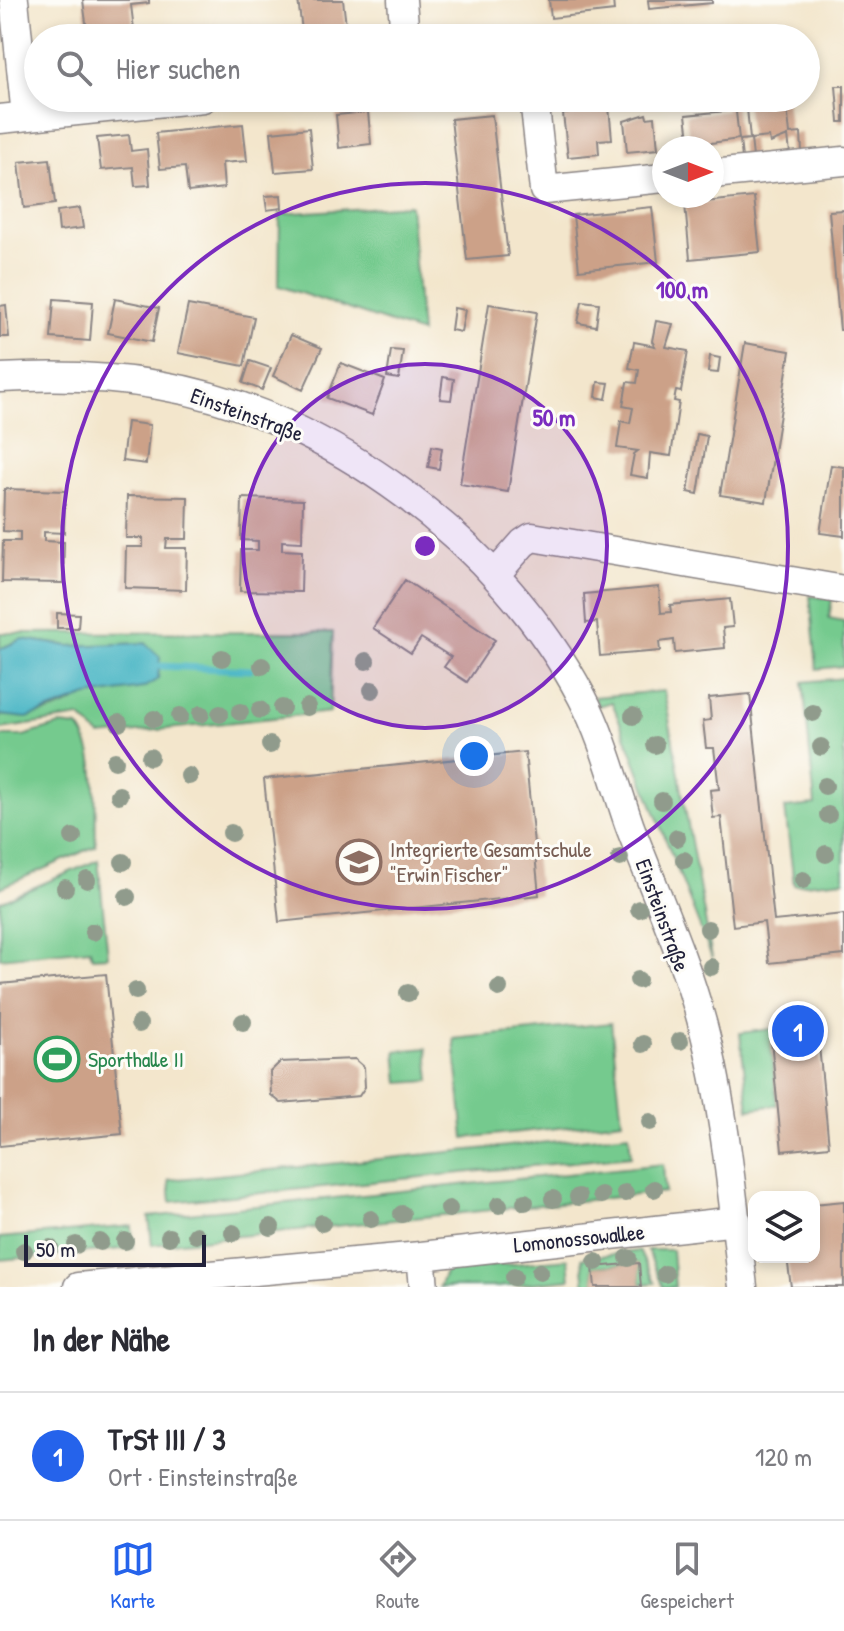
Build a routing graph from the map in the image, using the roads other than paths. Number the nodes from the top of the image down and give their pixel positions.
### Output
1 (14, 0) edge
2 (402, 0) edge
3 (404, 24) edge
4 (70, 112) edge
5 (536, 112) edge
6 (13, 118) edge
7 (844, 161) edge
8 (724, 173) edge
9 (652, 179) edge
10 (0, 378) edge
11 (495, 575) junction
12 (844, 590) edge
13 (737, 1221) junction
14 (421, 1256) junction
15 (125, 1285) edge
16 (78, 1287) edge
17 (424, 1287) edge
18 (743, 1287) edge

1 - 6 street
2 - 3 street
4 - 6 street
5 - 9 street
7 - 8 street
10 - 11 street, Einsteinstraße
11 - 12 street
11 - 13 street, Einsteinstraße
13 - 14 street, Lomonossowallee
13 - 18 street, Einsteinstraße
14 - 15 street, Lomonossowallee
14 - 17 street
15 - 16 street, Lomonossowallee

